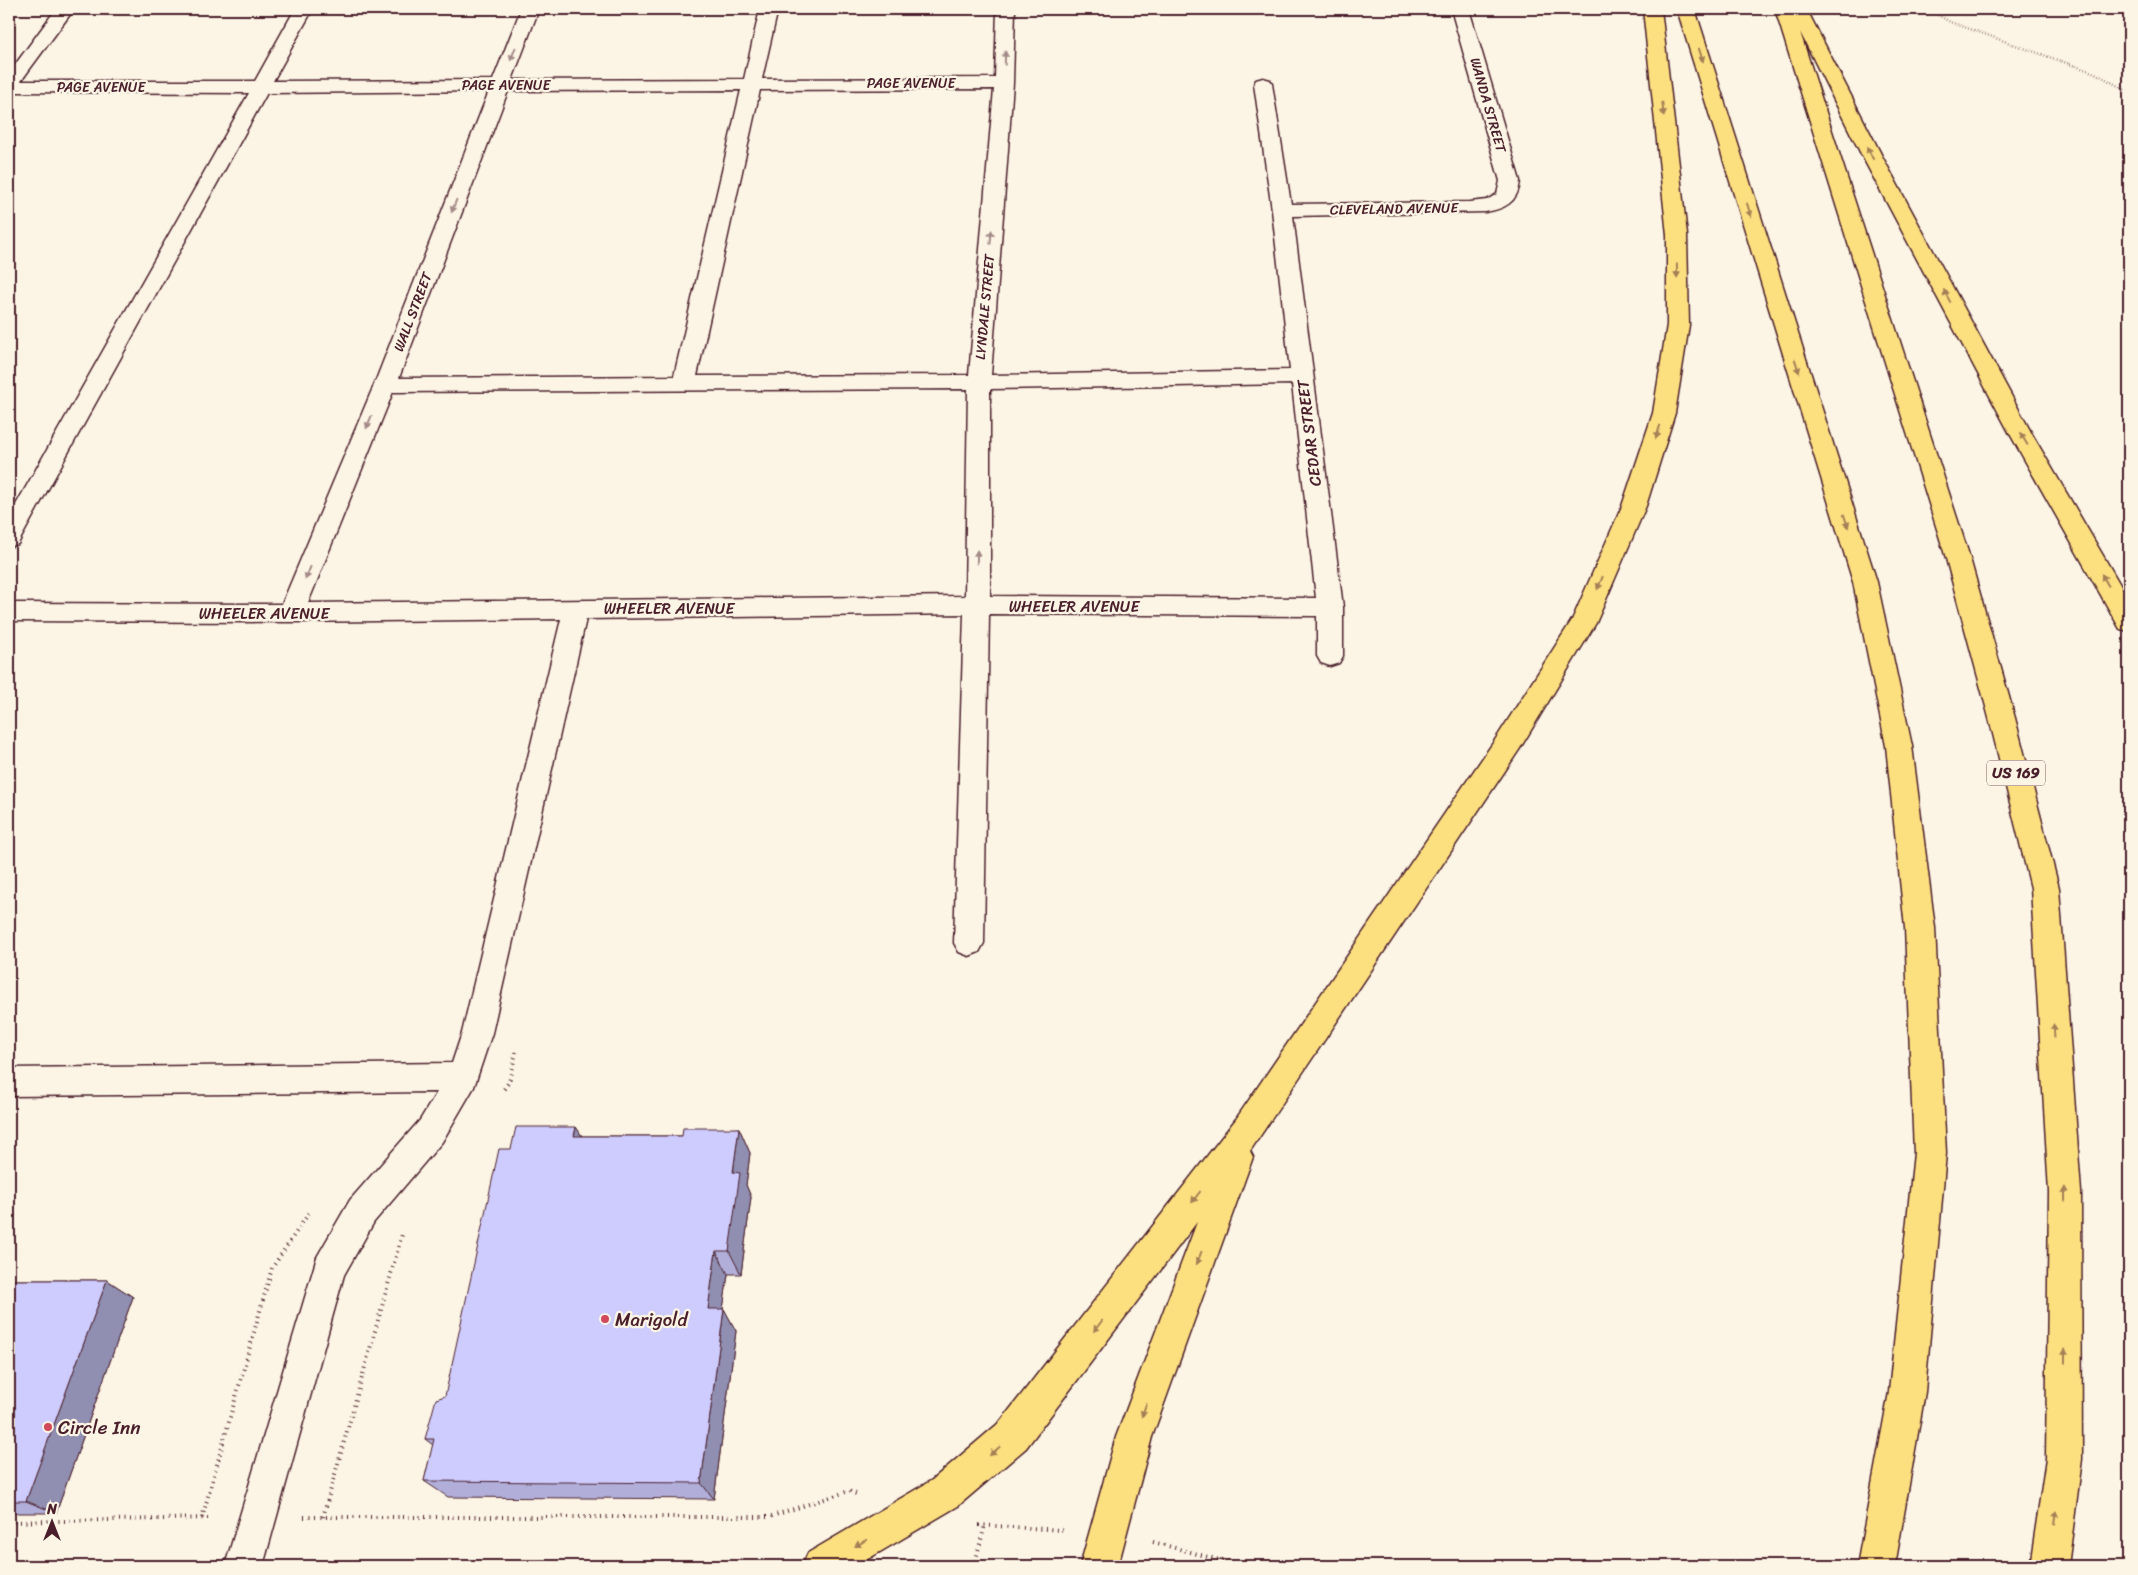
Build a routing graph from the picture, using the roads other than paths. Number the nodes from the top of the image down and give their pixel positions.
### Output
1 (65, 9) edge
2 (304, 9) edge
3 (530, 9) edge
4 (769, 9) edge
5 (1006, 9) edge
6 (1460, 9) edge
7 (1652, 9) edge
8 (1686, 9) edge
9 (1784, 9) edge
10 (1797, 9) edge
11 (1004, 83) junction
12 (752, 84) junction
13 (1263, 84) dead end
14 (501, 85) junction
15 (9, 86) edge
16 (262, 87) junction
17 (1503, 200) joint
18 (1282, 210) junction
19 (1302, 377) junction
20 (979, 382) junction
21 (684, 383) junction
22 (385, 385) junction
23 (9, 538) edge
24 (977, 605) junction
25 (1330, 606) junction
26 (576, 609) junction
27 (9, 612) edge
28 (291, 613) junction
29 (2129, 622) edge
30 (1330, 656) dead end
31 (969, 943) dead end
32 (463, 1077) junction
33 (9, 1082) edge
34 (1247, 1130) junction
35 (244, 1566) edge
36 (821, 1566) edge
37 (1099, 1566) edge
38 (1876, 1566) edge
39 (2050, 1566) edge

1 - 15 street
2 - 16 street
3 -> 14 street, WALL STREET
4 - 12 street
11 -> 5 street, LYNDALE STREET
6 - 17 street, WANDA STREET
7 -> 34 highway
8 -> 38 highway
39 -> 9 highway, US 169
29 -> 10 highway
11 - 12 street, PAGE AVENUE
20 -> 11 street, LYNDALE STREET
12 - 14 street, PAGE AVENUE
12 - 21 street
13 - 18 street, CEDAR STREET
14 - 16 street, PAGE AVENUE
14 -> 22 street, WALL STREET
15 - 16 street, PAGE AVENUE
16 - 23 street
17 - 18 street, CLEVELAND AVENUE
18 - 19 street, CEDAR STREET
19 - 20 street
19 - 25 street, CEDAR STREET
20 - 21 street
24 -> 20 street, LYNDALE STREET
21 - 22 street
22 -> 28 street, WALL STREET
24 - 25 street, WHEELER AVENUE
24 - 26 street, WHEELER AVENUE
24 - 31 street, LYNDALE STREET
25 - 30 street, CEDAR STREET
26 - 28 street, WHEELER AVENUE
26 - 32 street
27 - 28 street, WHEELER AVENUE
32 - 33 street
32 - 35 street
34 -> 36 highway
34 -> 37 highway

